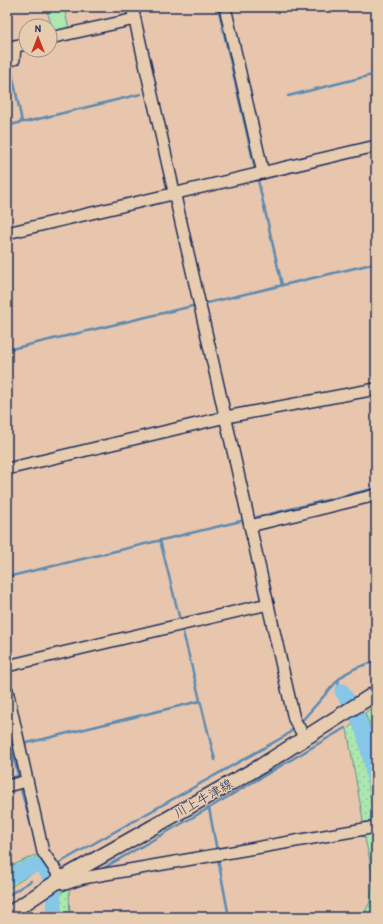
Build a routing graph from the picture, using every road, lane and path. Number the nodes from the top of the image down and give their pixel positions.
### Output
1 (132, 7) edge
2 (225, 7) edge
3 (135, 19) junction
4 (58, 36) edge
5 (18, 45) edge
6 (11, 60) edge
7 (376, 146) edge
8 (263, 173) junction
9 (174, 194) junction
10 (7, 233) edge
11 (376, 389) edge
12 (226, 417) junction
13 (7, 469) edge
14 (376, 495) edge
15 (250, 526) junction
16 (268, 604) junction
17 (7, 666) edge
18 (7, 690) edge
19 (376, 693) edge
20 (302, 734) junction
21 (28, 781) junction
22 (11, 785) edge
23 (370, 828) dead end
24 (61, 879) junction
25 (7, 915) edge

1 - 3 street
2 - 8 street
3 - 4 street
3 - 9 street
5 - 6 street
7 - 8 street
8 - 9 street
9 - 10 street
9 - 12 street
11 - 12 street
12 - 13 street
12 - 15 street
14 - 15 street
15 - 16 street
16 - 17 street
16 - 20 street
18 - 21 street
19 - 20 main road, 川上牛津線
20 - 24 main road, 川上牛津線
21 - 22 street
21 - 24 street
23 - 24 street
24 - 25 main road, 川上牛津線

